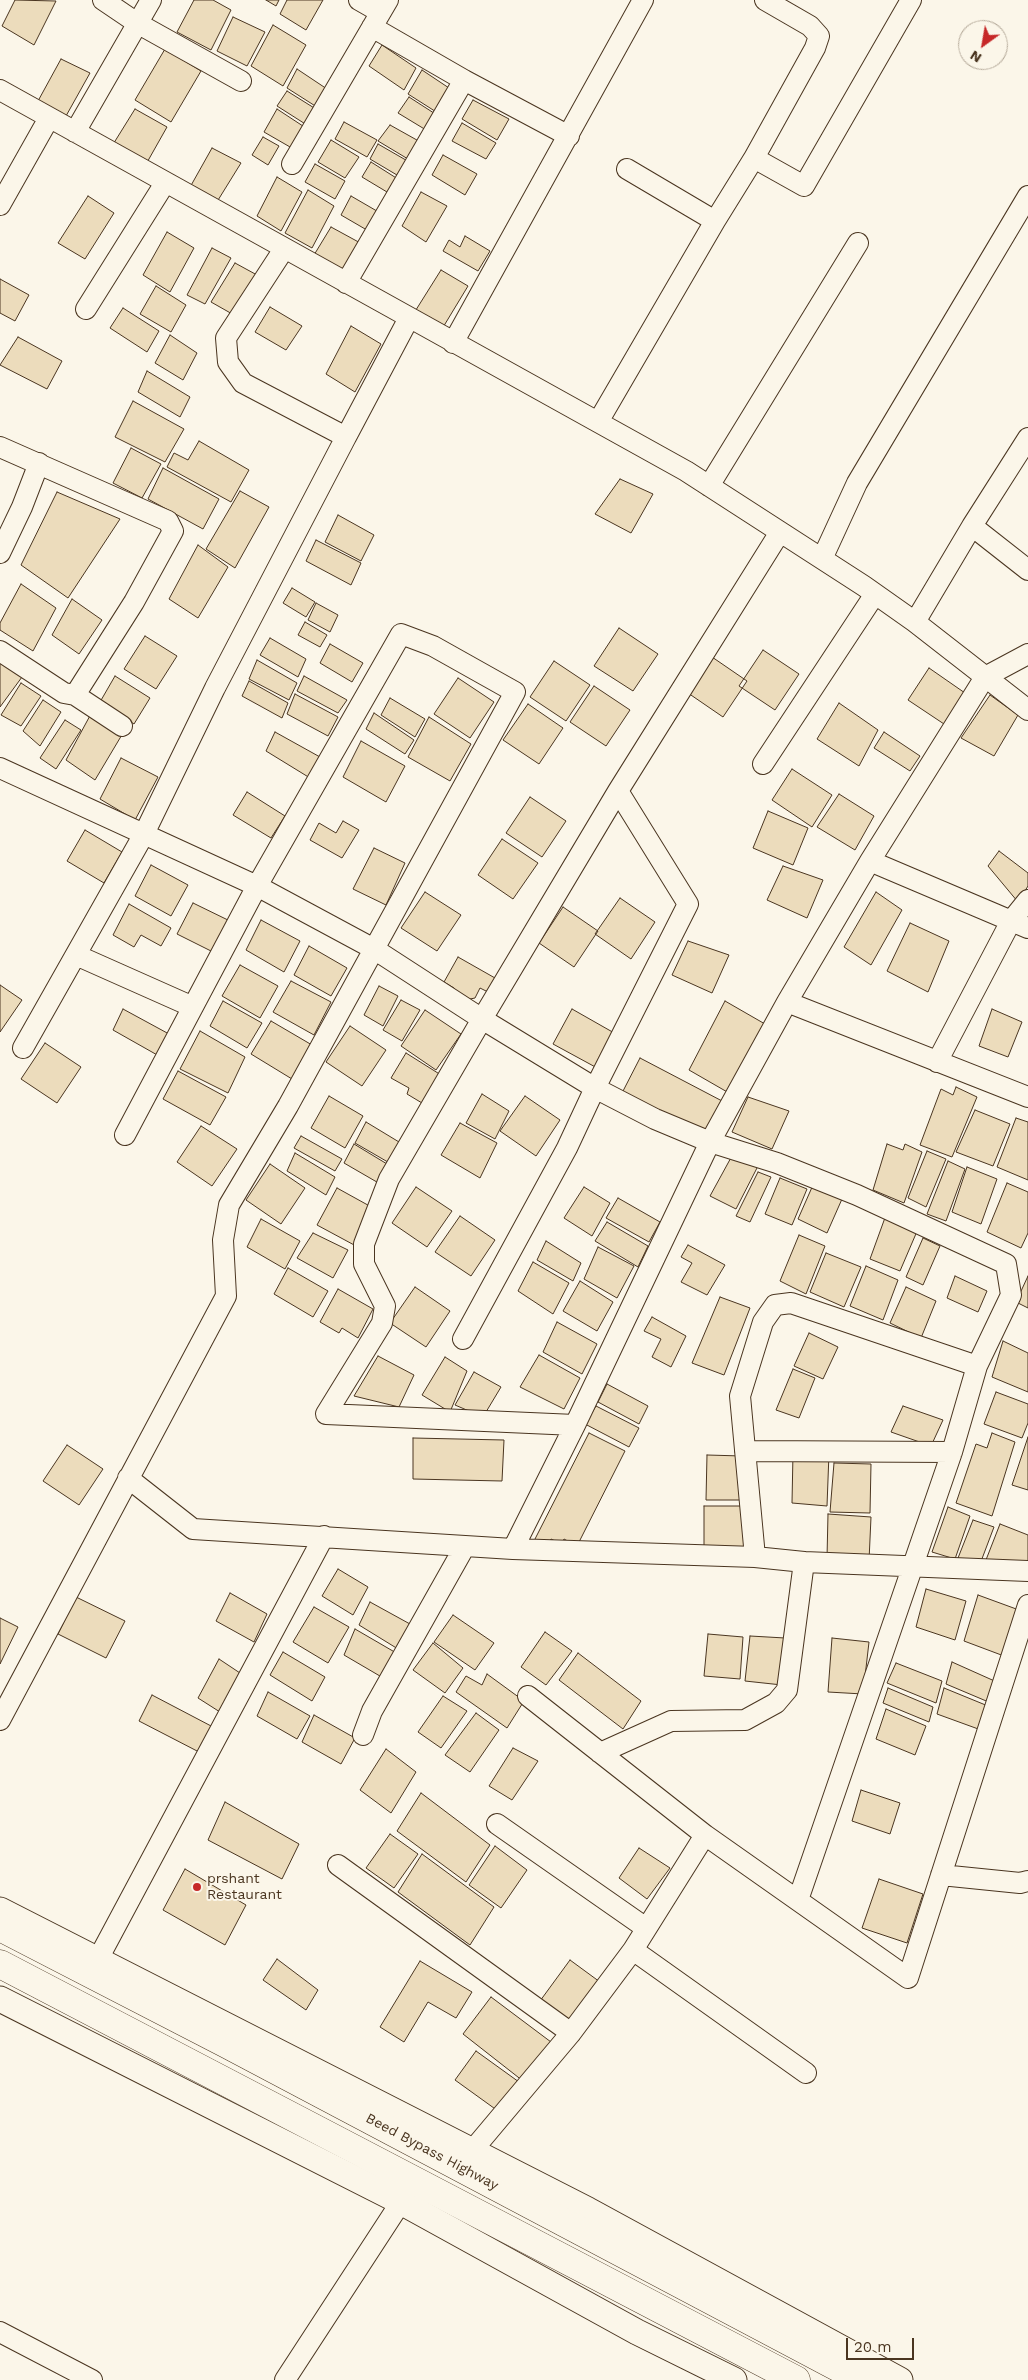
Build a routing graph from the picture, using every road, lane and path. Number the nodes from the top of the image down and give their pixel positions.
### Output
1 (103, 0) edge
2 (151, 0) edge
3 (359, 0) edge
4 (643, 0) edge
5 (765, 0) edge
6 (911, 0) edge
7 (380, 13) edge
8 (137, 23) junction
9 (464, 80) junction
10 (241, 81) dead end
11 (0, 90) edge
12 (49, 118) junction
13 (75, 132) junction
14 (569, 136) junction
15 (754, 158) junction
16 (292, 164) dead end
17 (627, 169) dead end
18 (165, 183) junction
19 (1028, 196) edge
20 (0, 205) edge
21 (1023, 218) edge
22 (715, 220) junction
23 (858, 243) dead end
24 (284, 249) junction
25 (346, 283) junction
26 (86, 309) dead end
27 (409, 318) junction
28 (453, 343) junction
29 (598, 422) junction
30 (346, 437) junction
31 (1028, 438) edge
32 (0, 447) edge
33 (39, 462) junction
34 (709, 486) junction
35 (972, 526) junction
36 (4, 532) edge
37 (780, 532) junction
38 (0, 553) edge
39 (822, 559) junction
40 (1028, 570) edge
41 (875, 594) junction
42 (915, 622) junction
43 (0, 651) edge
44 (1028, 654) edge
45 (985, 677) junction
46 (75, 695) junction
47 (1028, 710) edge
48 (122, 726) dead end
49 (763, 764) dead end
50 (0, 768) edge
51 (618, 791) junction
52 (144, 834) junction
53 (870, 862) junction
54 (257, 886) junction
55 (1028, 900) edge
56 (1019, 925) edge
57 (374, 949) junction
58 (76, 955) junction
59 (787, 1002) junction
60 (193, 1007) junction
61 (482, 1019) junction
62 (23, 1048) dead end
63 (938, 1062) junction
64 (595, 1088) junction
65 (1028, 1097) edge
66 (125, 1135) dead end
67 (710, 1142) junction
68 (463, 1339) dead end
69 (977, 1366) junction
70 (575, 1425) junction
71 (745, 1451) junction
72 (952, 1452) junction
73 (128, 1478) junction
74 (324, 1536) junction
75 (465, 1546) junction
76 (513, 1549) junction
77 (755, 1557) junction
78 (804, 1562) junction
79 (914, 1566) junction
80 (1028, 1571) edge
81 (1028, 1605) edge
82 (528, 1696) dead end
83 (0, 1720) edge
84 (363, 1735) dead end
85 (600, 1753) junction
86 (497, 1824) dead end
87 (705, 1835) junction
88 (338, 1865) dead end
89 (941, 1875) junction
90 (1028, 1881) edge
91 (798, 1900) junction
92 (0, 1910) edge
93 (0, 1927) edge
94 (646, 1928) junction
95 (633, 1950) junction
96 (97, 1961) junction
97 (0, 1964) edge
98 (0, 1999) edge
99 (572, 2033) junction
100 (806, 2073) dead end
101 (473, 2164) junction
102 (401, 2202) junction
103 (778, 2325) junction
104 (2, 2337) edge
105 (754, 2370) edge
106 (84, 2378) edge
107 (285, 2380) edge
108 (734, 2380) edge
109 (796, 2380) edge
110 (862, 2380) edge
111 (900, 2380) edge

1 - 8 street
2 - 8 street
3 - 7 street
4 - 14 street
5 - 15 street
6 - 15 street
7 - 9 street
7 - 16 street
8 - 10 street
8 - 13 street
9 - 14 street
9 - 25 street
11 - 12 street
12 - 13 street
12 - 20 street
13 - 18 street
14 - 28 street
15 - 22 street
17 - 22 street
18 - 24 street
18 - 26 street
19 - 21 street
21 - 39 street
22 - 29 street
23 - 34 street
24 - 25 street
24 - 30 street
25 - 27 street
27 - 28 street
27 - 30 street
28 - 29 street
29 - 34 street
30 - 52 street
31 - 35 street
32 - 33 street
33 - 36 street
33 - 46 street
34 - 37 street
35 - 40 street
35 - 42 street
36 - 38 street
37 - 39 street
37 - 51 street
39 - 41 street
41 - 42 street
41 - 49 street
42 - 45 street
43 - 46 street
44 - 45 street
45 - 47 street
45 - 53 street
46 - 48 street
50 - 52 street
51 - 61 street
51 - 64 street
52 - 54 street
52 - 58 street
53 - 56 street
53 - 59 street
54 - 57 street
54 - 57 street
54 - 60 street
55 - 56 street
56 - 63 street
57 - 61 street
57 - 73 street
58 - 60 street
58 - 62 street
59 - 63 street
59 - 67 street
60 - 66 street
61 - 64 street
61 - 70 street
63 - 65 street
64 - 67 street
64 - 68 street
67 - 69 street
67 - 70 street
69 - 71 street
69 - 72 street
70 - 76 street
71 - 72 street
71 - 77 street
72 - 79 street
73 - 74 street
73 - 83 street
74 - 75 street
74 - 96 street
75 - 76 street
75 - 84 street
76 - 77 street
77 - 78 street
78 - 79 street
78 - 85 street
79 - 80 street
79 - 91 street
81 - 89 street
82 - 85 street
85 - 87 street
86 - 94 street
87 - 91 street
87 - 94 street
88 - 99 street
89 - 90 street
89 - 91 street
92 - 96 street
93 - 101 highway, Beed Bypass Highway
94 - 95 street
95 - 99 street
95 - 100 street
96 - 101 street
97 - 105 highway
98 - 102 street
99 - 101 street
101 - 103 highway, Beed Bypass Highway
102 - 107 street
102 - 108 street
103 - 110 highway, Beed Bypass Highway
103 - 111 street
104 - 106 street
105 - 109 highway

